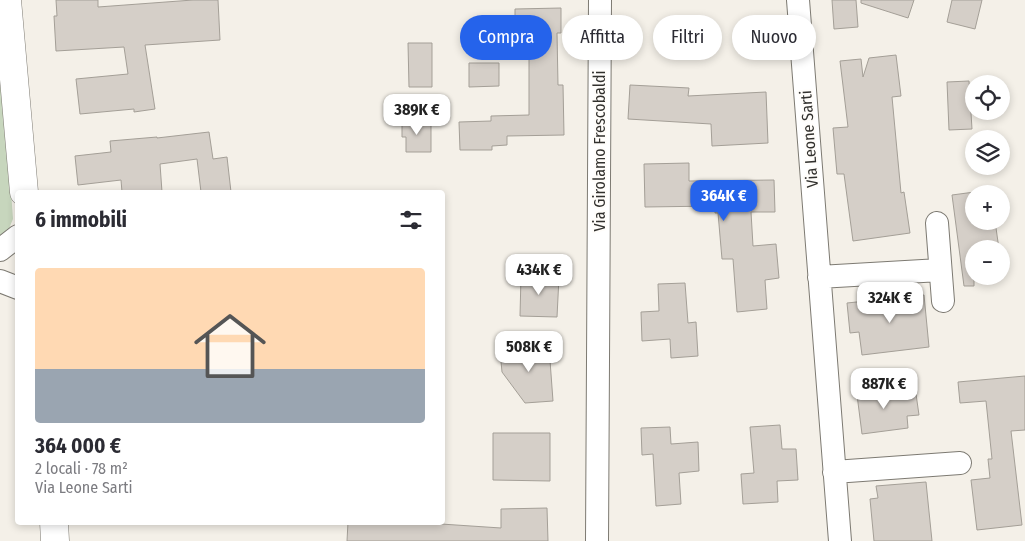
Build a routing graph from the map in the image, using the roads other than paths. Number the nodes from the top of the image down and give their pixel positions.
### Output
1 (7, 0) edge
2 (600, 0) edge
3 (798, 0) edge
4 (3, 36) edge
5 (7, 74) edge
6 (24, 190) edge
7 (937, 223) dead end
8 (15, 238) edge
9 (0, 250) edge
10 (15, 256) edge
11 (0, 258) edge
12 (940, 270) junction
13 (15, 271) edge
14 (0, 276) edge
15 (819, 277) junction
16 (0, 281) edge
17 (15, 287) edge
18 (942, 301) dead end
19 (960, 463) dead end
20 (834, 472) junction
21 (54, 525) edge
22 (56, 541) edge
23 (597, 541) edge
24 (840, 541) edge

1 - 4 street
2 - 23 street, Via Girolamo Frescobaldi
3 - 15 street, Via Leone Sarti
4 - 5 street
5 - 6 street
7 - 12 street
8 - 9 street
10 - 11 street
12 - 15 street
12 - 18 street
13 - 14 street
15 - 20 street, Via Leone Sarti
16 - 17 street
19 - 20 street
20 - 24 street, Via Leone Sarti
21 - 22 street

